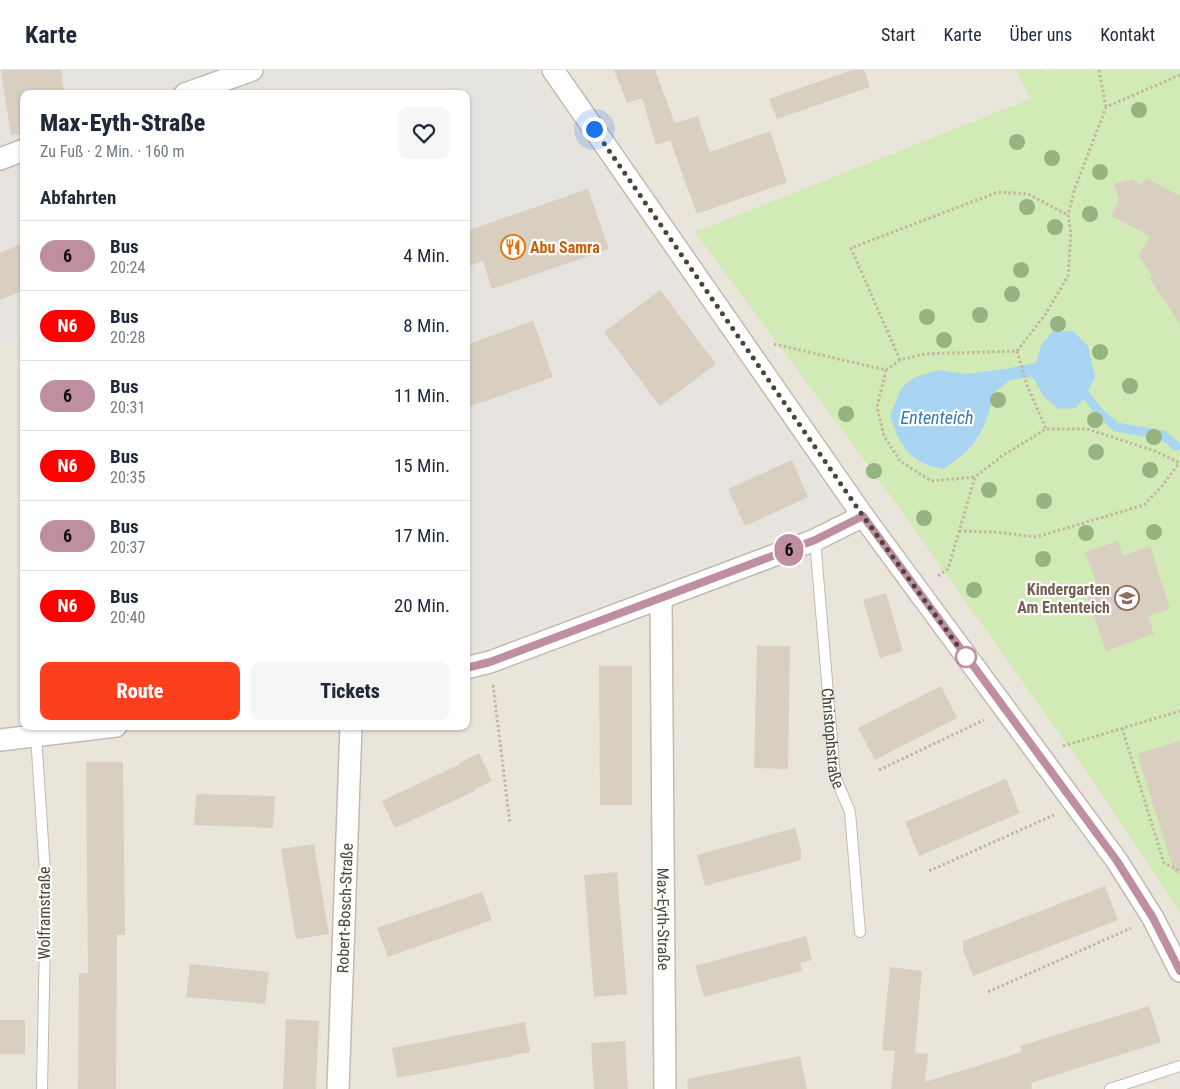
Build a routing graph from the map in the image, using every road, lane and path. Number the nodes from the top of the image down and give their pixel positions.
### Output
1 (252, 70) edge
2 (553, 70) edge
3 (1099, 70) edge
4 (1180, 75) edge
5 (196, 90) edge
6 (1106, 106) junction
7 (20, 152) edge
8 (0, 159) edge
9 (1068, 214) junction
10 (739, 336) junction
11 (1017, 351) junction
12 (900, 360) junction
13 (886, 370) junction
14 (1046, 430) junction
15 (1180, 464) edge
16 (976, 477) junction
17 (863, 516) junction
18 (959, 532) junction
19 (815, 540) junction
20 (919, 590) junction
21 (661, 599) junction
22 (490, 662) junction
23 (470, 667) edge
24 (1005, 710) junction
25 (1180, 711) edge
26 (1122, 728) junction
27 (84, 730) edge
28 (351, 730) edge
29 (36, 736) junction
30 (0, 740) edge
31 (1039, 754) junction
32 (879, 770) dead end
33 (1076, 805) junction
34 (510, 824) dead end
35 (1180, 870) edge
36 (929, 871) dead end
37 (1153, 918) junction
38 (860, 932) dead end
39 (1180, 971) edge
40 (988, 992) dead end
41 (1180, 1066) edge
42 (42, 1089) edge
43 (338, 1089) edge
44 (664, 1089) edge
45 (1110, 1089) edge

1 - 5 street
2 - 10 street
3 - 6 path
4 - 6 path
6 - 9 path
7 - 8 street
9 - 11 path
9 - 12 path
10 - 13 path
10 - 17 street
11 - 12 path
11 - 14 path
12 - 13 path
13 - 16 path
14 - 15 path
14 - 16 path
15 - 18 path
16 - 18 path
17 - 19 street
17 - 20 street
18 - 20 path
19 - 21 street
19 - 38 lane, Christophstraße
20 - 24 street
21 - 22 street
21 - 44 street, Max-Eyth-Straße
22 - 23 street
22 - 34 path
24 - 31 street
24 - 32 path
25 - 26 path
26 - 31 path
26 - 35 path
27 - 29 street
28 - 43 street, Robert-Bosch-Straße
29 - 30 street
29 - 42 lane, Wolframstraße
31 - 33 street
33 - 36 path
33 - 37 street
37 - 39 street
37 - 40 path
41 - 45 lane

